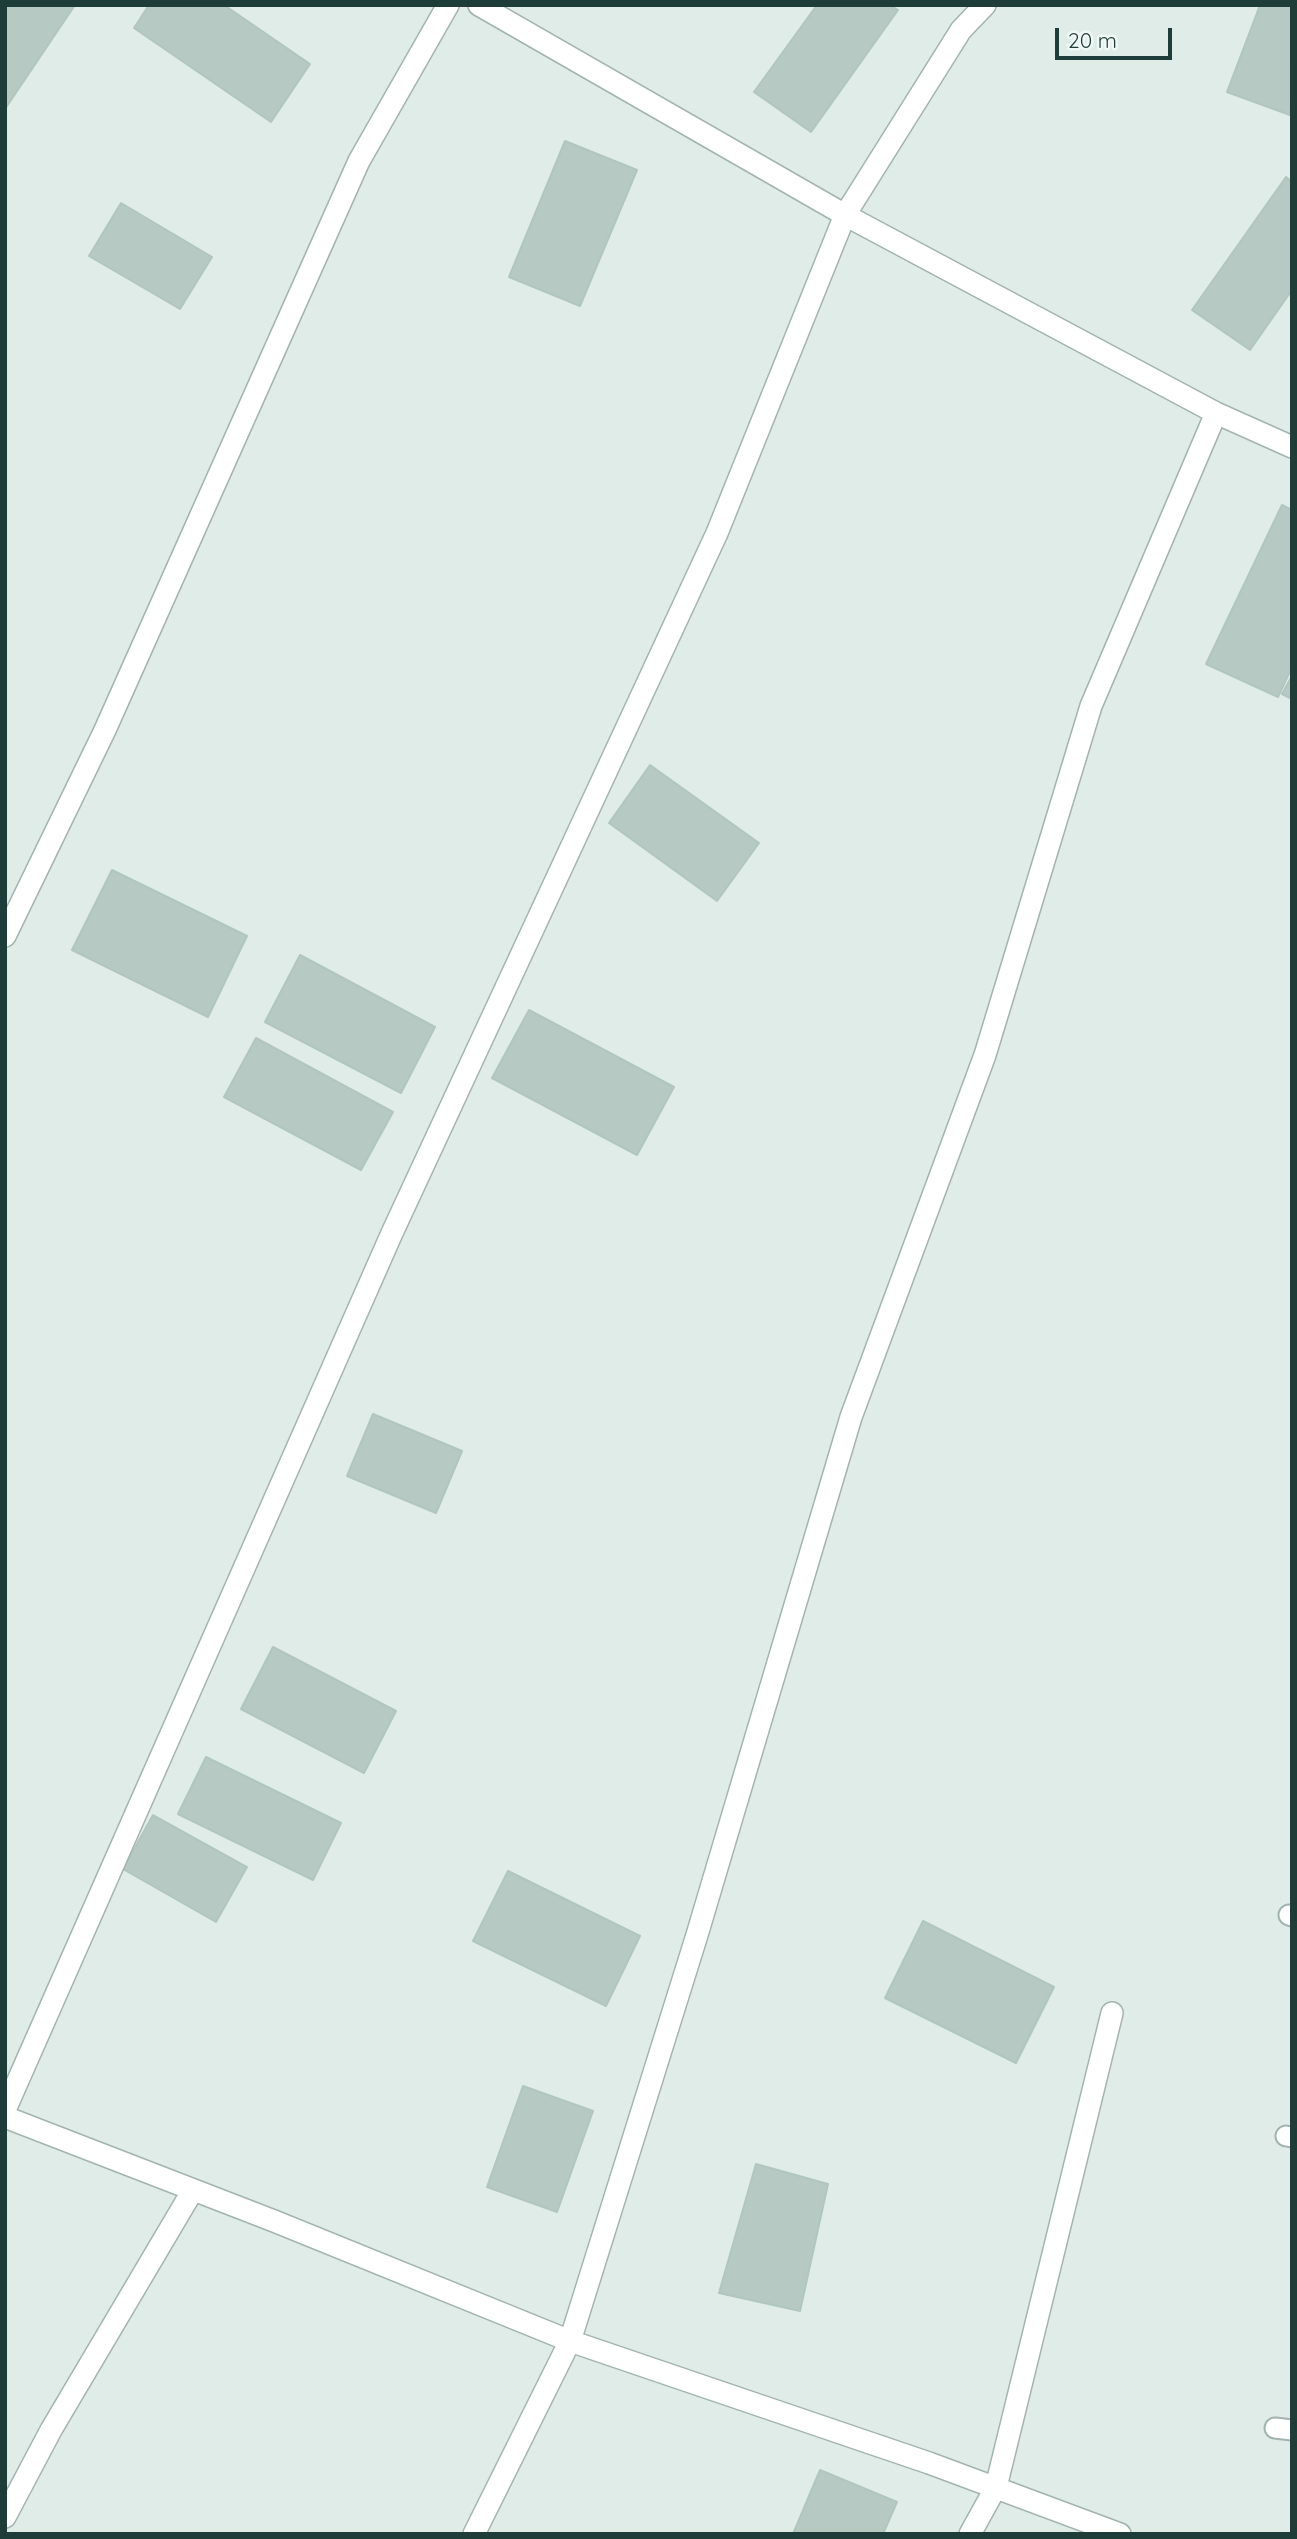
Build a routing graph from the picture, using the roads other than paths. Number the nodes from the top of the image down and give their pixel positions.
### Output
1 (448, 5) edge
2 (479, 5) edge
3 (985, 5) edge
4 (845, 215) junction
5 (1216, 413) junction
6 (1292, 447) edge
7 (5, 936) edge
8 (1112, 2014) dead end
9 (5, 2110) edge
10 (5, 2116) edge
11 (193, 2190) junction
12 (570, 2342) junction
13 (996, 2487) junction
14 (5, 2517) edge
15 (474, 2534) edge
16 (970, 2534) edge
17 (1120, 2534) edge

1 - 7 street
2 - 4 street
3 - 4 street
4 - 5 street
4 - 9 street
5 - 6 street
5 - 12 street
8 - 13 street
10 - 11 street
11 - 12 street
11 - 14 street
12 - 13 street
12 - 15 street
13 - 16 street
13 - 17 street

